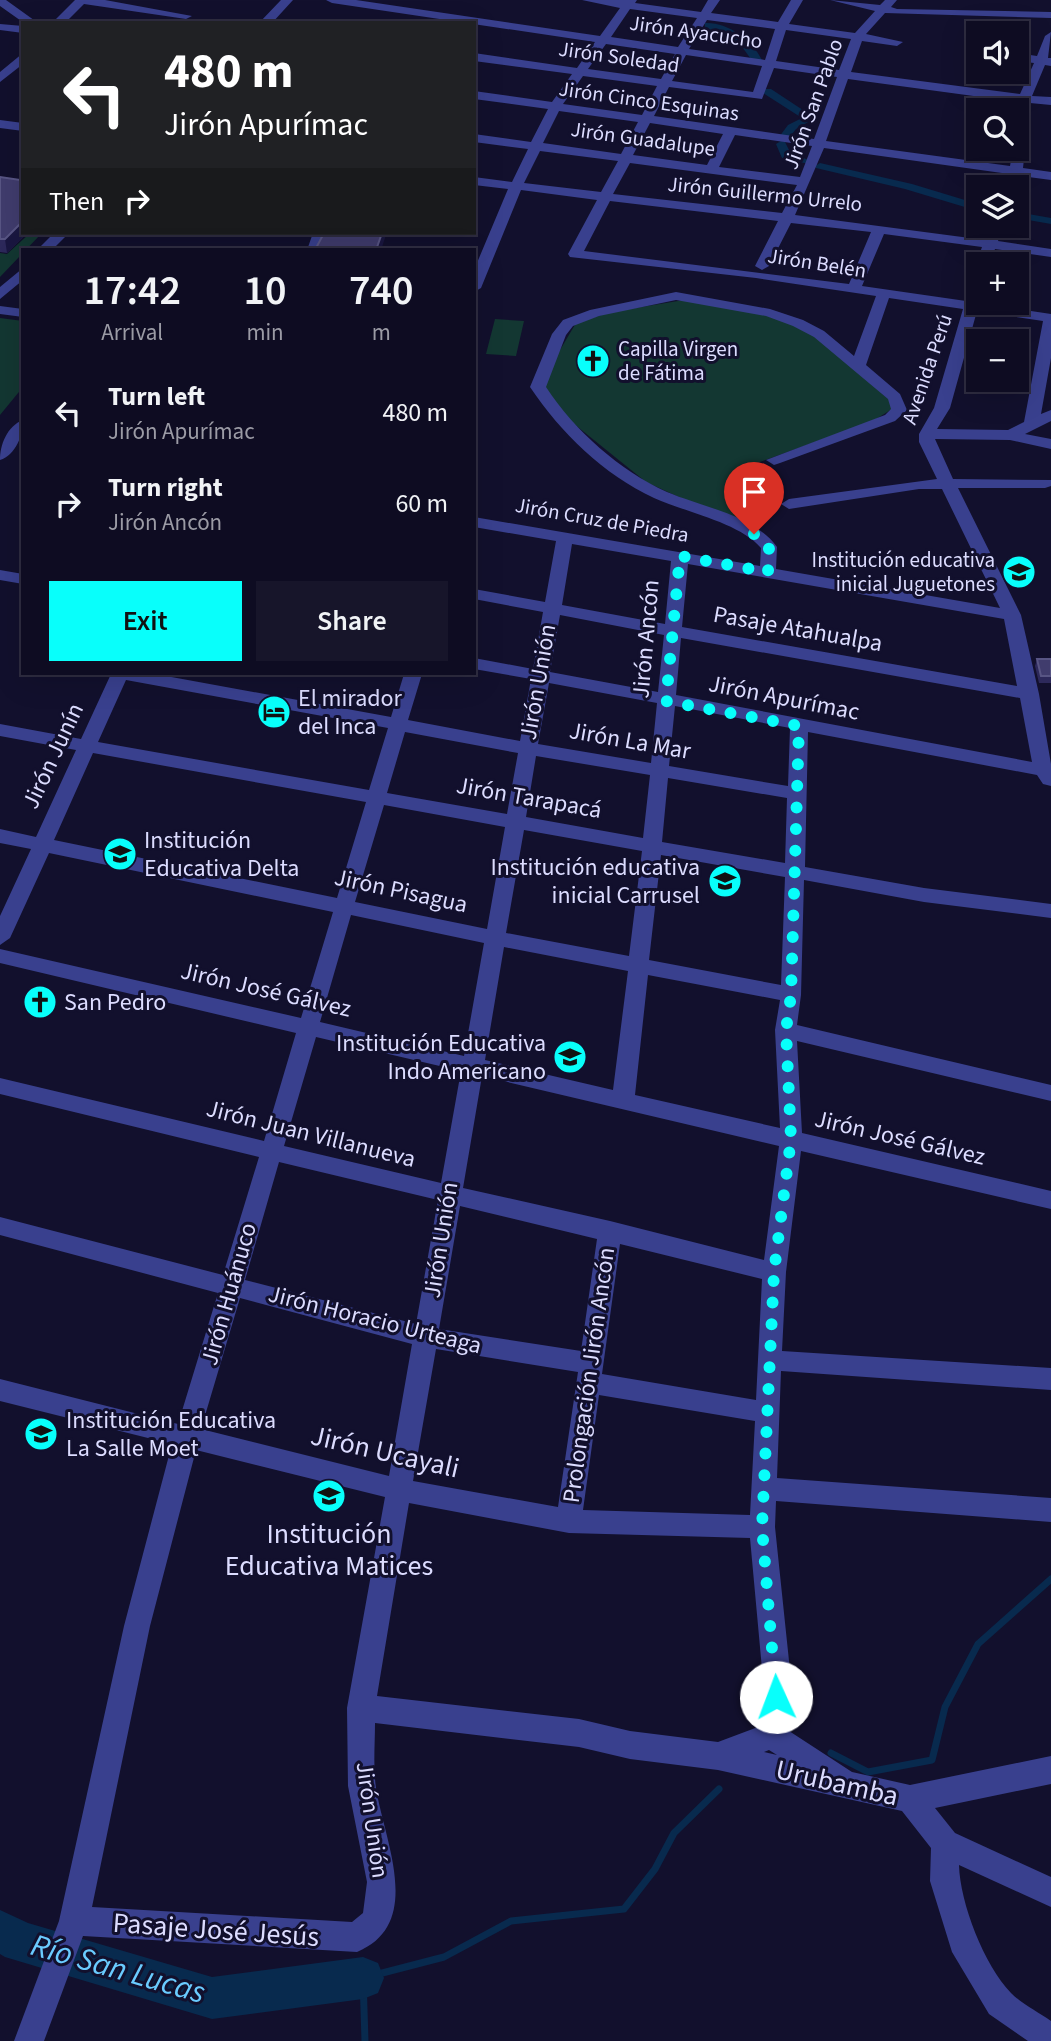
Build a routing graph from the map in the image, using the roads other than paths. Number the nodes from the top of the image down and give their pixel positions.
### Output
1 (82, 0) edge
2 (287, 0) edge
3 (332, 0) edge
4 (588, 0) edge
5 (714, 0) edge
6 (797, 0) edge
7 (836, 0) edge
8 (0, 1) edge
9 (629, 3) edge
10 (887, 3) edge
11 (366, 6) edge
12 (444, 15) edge
13 (1051, 15) edge
14 (186, 16) dead end
15 (704, 16) junction
16 (29, 21) edge
17 (60, 21) edge
18 (267, 21) edge
19 (782, 26) junction
20 (0, 27) edge
21 (21, 30) edge
22 (858, 36) junction
23 (1051, 36) edge
24 (604, 37) junction
25 (897, 42) dead end
26 (683, 49) junction
27 (476, 57) edge
28 (21, 59) edge
29 (1029, 59) edge
30 (1047, 61) edge
31 (769, 62) junction
32 (578, 70) junction
33 (847, 74) junction
34 (0, 78) edge
35 (665, 83) junction
36 (476, 95) edge
37 (1010, 98) edge
38 (1025, 98) edge
39 (1029, 100) edge
40 (1051, 101) edge
41 (555, 107) junction
42 (645, 120) junction
43 (0, 124) edge
44 (21, 127) edge
45 (730, 133) junction
46 (476, 138) edge
47 (819, 145) junction
48 (536, 146) junction
49 (625, 159) junction
50 (1018, 161) edge
51 (711, 169) junction
52 (1017, 173) junction
53 (1051, 176) edge
54 (476, 181) edge
55 (805, 182) junction
56 (516, 186) junction
57 (606, 197) junction
58 (786, 217) junction
59 (879, 229) junction
60 (60, 235) edge
61 (991, 238) edge
62 (989, 244) junction
63 (46, 248) edge
64 (987, 252) edge
65 (1051, 253) edge
66 (762, 266) dead end
67 (21, 274) edge
68 (476, 283) edge
69 (854, 289) junction
70 (0, 295) edge
71 (883, 295) junction
72 (966, 305) edge
73 (0, 310) edge
74 (21, 313) edge
75 (969, 315) edge
76 (1029, 315) edge
77 (1051, 318) edge
78 (858, 367) junction
79 (1051, 415) edge
80 (890, 418) junction
81 (1031, 425) junction
82 (931, 426) junction
83 (15, 434) edge
84 (1010, 435) junction
85 (1051, 444) edge
86 (0, 455) edge
87 (774, 460) dead end
88 (1045, 482) dead end
89 (948, 483) junction
90 (789, 504) dead end
91 (476, 522) edge
92 (565, 537) junction
93 (680, 556) junction
94 (768, 572) junction
95 (0, 575) edge
96 (21, 579) edge
97 (476, 594) edge
98 (552, 609) junction
99 (1012, 615) junction
100 (673, 631) junction
101 (476, 663) edge
102 (120, 675) edge
103 (132, 675) edge
104 (413, 675) edge
105 (540, 676) junction
106 (1030, 694) junction
107 (666, 701) junction
108 (400, 723) junction
109 (799, 726) junction
110 (0, 730) edge
111 (89, 745) junction
112 (526, 748) junction
113 (658, 771) junction
114 (1047, 776) edge
115 (795, 793) junction
116 (377, 798) junction
117 (516, 822) junction
118 (0, 836) edge
119 (41, 844) junction
120 (652, 847) junction
121 (796, 873) junction
122 (344, 905) junction
123 (1051, 911) edge
124 (0, 938) edge
125 (495, 938) junction
126 (0, 956) edge
127 (637, 967) junction
128 (791, 995) junction
129 (308, 1027) junction
130 (786, 1030) junction
131 (471, 1065) junction
132 (0, 1086) edge
133 (1051, 1093) edge
134 (623, 1101) junction
135 (791, 1139) junction
136 (271, 1151) junction
137 (448, 1194) junction
138 (1051, 1200) edge
139 (0, 1226) edge
140 (610, 1230) junction
141 (774, 1272) junction
142 (231, 1284) junction
143 (425, 1337) junction
144 (769, 1360) junction
145 (588, 1372) junction
146 (1051, 1380) edge
147 (0, 1390) edge
148 (766, 1412) junction
149 (187, 1436) junction
150 (766, 1489) junction
151 (401, 1490) junction
152 (1051, 1510) edge
153 (569, 1521) junction
154 (762, 1527) junction
155 (361, 1709) junction
156 (771, 1736) junction
157 (718, 1756) junction
158 (1051, 1770) edge
159 (849, 1784) junction
160 (910, 1799) junction
161 (945, 1843) junction
162 (1051, 1892) edge
163 (71, 1928) junction
164 (357, 1937) joint
165 (1051, 2039) edge
166 (29, 2041) edge

1 - 14 street
1 - 17 street
2 - 18 street
3 - 11 street, Jirón Ayacucho
4 - 9 street
5 - 15 street
6 - 19 street
7 - 10 street
8 - 16 street
9 - 15 street
9 - 24 street
10 - 13 street
10 - 22 street, Jirón San Pablo
11 - 12 street, Jirón Ayacucho
12 - 24 street, Jirón Ayacucho
15 - 19 street
15 - 26 street
19 - 22 street
19 - 31 street
20 - 21 street
22 - 25 street
22 - 33 street, Jirón San Pablo
23 - 30 street
24 - 26 street, Jirón Ayacucho
24 - 32 street
26 - 31 street, Jirón Ayacucho
26 - 35 street
27 - 32 street, Jirón Soledad
28 - 34 street
29 - 30 street
30 - 38 street
31 - 33 street, Jirón Ayacucho
31 - 35 street, Jirón Soledad
32 - 35 street, Jirón Soledad
32 - 41 street
33 - 37 street, Jirón Ayacucho
33 - 47 street, Jirón San Pablo
35 - 42 street
36 - 41 street, Jirón Cinco Esquinas
39 - 40 street, Jirón Ayacucho
41 - 42 street, Jirón Cinco Esquinas
41 - 48 street
42 - 45 street, Jirón Cinco Esquinas
42 - 49 street
43 - 44 street
45 - 47 street, Jirón Cinco Esquinas
45 - 51 street
46 - 48 street, Jirón Guadalupe
47 - 52 street, Jirón Cinco Esquinas
47 - 55 street, Jirón San Pablo
48 - 49 street, Jirón Guadalupe
48 - 56 street
49 - 51 street, Jirón Guadalupe
49 - 57 street
50 - 52 street
51 - 55 street, Jirón Guadalupe
52 - 53 street, Jirón Cinco Esquinas
54 - 56 street, Jirón Guillermo Urrelo
55 - 58 street, Jirón San Pablo
56 - 57 street, Jirón Guillermo Urrelo
56 - 68 street
57 - 58 street, Jirón Guillermo Urrelo
57 - 69 street, Jirón Belén
58 - 59 street, Jirón Guillermo Urrelo
58 - 66 street, Jirón San Pablo
59 - 62 street, Jirón Guillermo Urrelo
59 - 69 street
60 - 63 street
61 - 62 street
62 - 64 street
62 - 65 street, Jirón Guillermo Urrelo
67 - 70 street
69 - 71 street, Jirón Belén
71 - 72 street, Jirón Belén
71 - 78 street
73 - 74 street
75 - 82 street, Avenida Perú
76 - 77 street, Jirón Belén
77 - 81 street
78 - 80 street
78 - 94 street
79 - 81 street
80 - 82 street
80 - 87 street
81 - 84 street
82 - 84 street
82 - 89 street, Avenida Perú
83 - 86 street
84 - 85 street
88 - 89 street
89 - 90 street
89 - 99 street, Avenida Perú
91 - 92 street, Jirón Cruz de Piedra
92 - 93 street, Jirón Cruz de Piedra
92 - 98 street, Jirón Unión
93 - 94 street, Jirón Cruz de Piedra
93 - 100 street, Jirón Ancón
94 - 99 street, Jirón Cruz de Piedra
95 - 96 street
97 - 98 street, Pasaje Atahualpa
98 - 100 street, Pasaje Atahualpa
98 - 105 street, Jirón Unión
99 - 106 street, Avenida Perú
100 - 106 street, Pasaje Atahualpa
100 - 107 street, Jirón Ancón
101 - 105 street, Jirón Apurímac
102 - 111 street, Jirón Junín
103 - 108 street, Jirón La Mar
104 - 108 street, Jirón Huánuco
105 - 107 street, Jirón Apurímac
105 - 112 street, Jirón Unión
106 - 114 street, Avenida Perú
107 - 109 street, Jirón Apurímac
107 - 113 street, Jirón Ancón
108 - 112 street, Jirón La Mar
108 - 116 street, Jirón Huánuco
109 - 114 street, Jirón Apurímac
109 - 115 street
110 - 111 street, Jirón Tarapacá
111 - 116 street, Jirón Tarapacá
111 - 119 street, Jirón Junín
112 - 113 street, Jirón La Mar
112 - 117 street, Jirón Unión
113 - 115 street, Jirón La Mar
113 - 120 street, Jirón Ancón
115 - 121 street
116 - 117 street, Jirón Tarapacá
116 - 122 street, Jirón Huánuco
117 - 120 street, Jirón Tarapacá
117 - 125 street, Jirón Unión
118 - 119 street, Jirón Pisagua
119 - 122 street, Jirón Pisagua
119 - 124 street, Jirón Junín
120 - 121 street, Jirón Tarapacá
120 - 127 street, Jirón Ancón
121 - 123 street, Jirón Tarapacá
121 - 128 street
122 - 125 street, Jirón Pisagua
122 - 129 street, Jirón Huánuco
125 - 127 street, Jirón Pisagua
125 - 131 street, Jirón Unión
126 - 129 street, Jirón José Gálvez
127 - 128 street, Jirón Pisagua
127 - 134 street, Jirón Ancón
128 - 130 street
129 - 131 street, Jirón José Gálvez
129 - 136 street, Jirón Huánuco
130 - 133 street
130 - 135 street
131 - 134 street, Jirón José Gálvez
131 - 137 street, Jirón Unión
132 - 136 street, Jirón Juan Villanueva
134 - 135 street, Jirón José Gálvez
135 - 138 street, Jirón José Gálvez
135 - 141 street
136 - 137 street, Jirón Juan Villanueva
136 - 142 street, Jirón Huánuco
137 - 140 street, Jirón Juan Villanueva
137 - 143 street, Jirón Unión
139 - 142 street, Jirón Horacio Urteaga
140 - 141 street, Jirón Juan Villanueva
140 - 145 street, Prolongación Jirón Ancón
141 - 144 street
142 - 143 street, Jirón Horacio Urteaga
142 - 149 street, Jirón Huánuco
143 - 145 street, Jirón Horacio Urteaga
143 - 151 street, Jirón Unión
144 - 146 street
144 - 148 street
145 - 148 street, Jirón Horacio Urteaga
145 - 153 street, Prolongación Jirón Ancón
147 - 149 street, Jirón Ucayali
148 - 150 street
149 - 151 street, Jirón Ucayali
149 - 163 street, Jirón Huánuco
150 - 152 street
150 - 154 street
151 - 153 street, Jirón Ucayali
151 - 155 street, Jirón Unión
153 - 154 street, Jirón Ucayali
154 - 156 street
155 - 157 street, Urubamba
155 - 164 street, Jirón Unión
156 - 157 street
156 - 159 street
157 - 159 street, Urubamba
158 - 160 street
159 - 160 street, Urubamba
160 - 161 street, Urubamba
161 - 162 street, Urubamba
161 - 165 street
163 - 164 street, Pasaje José Jesús
163 - 166 street, Jirón Huánuco

